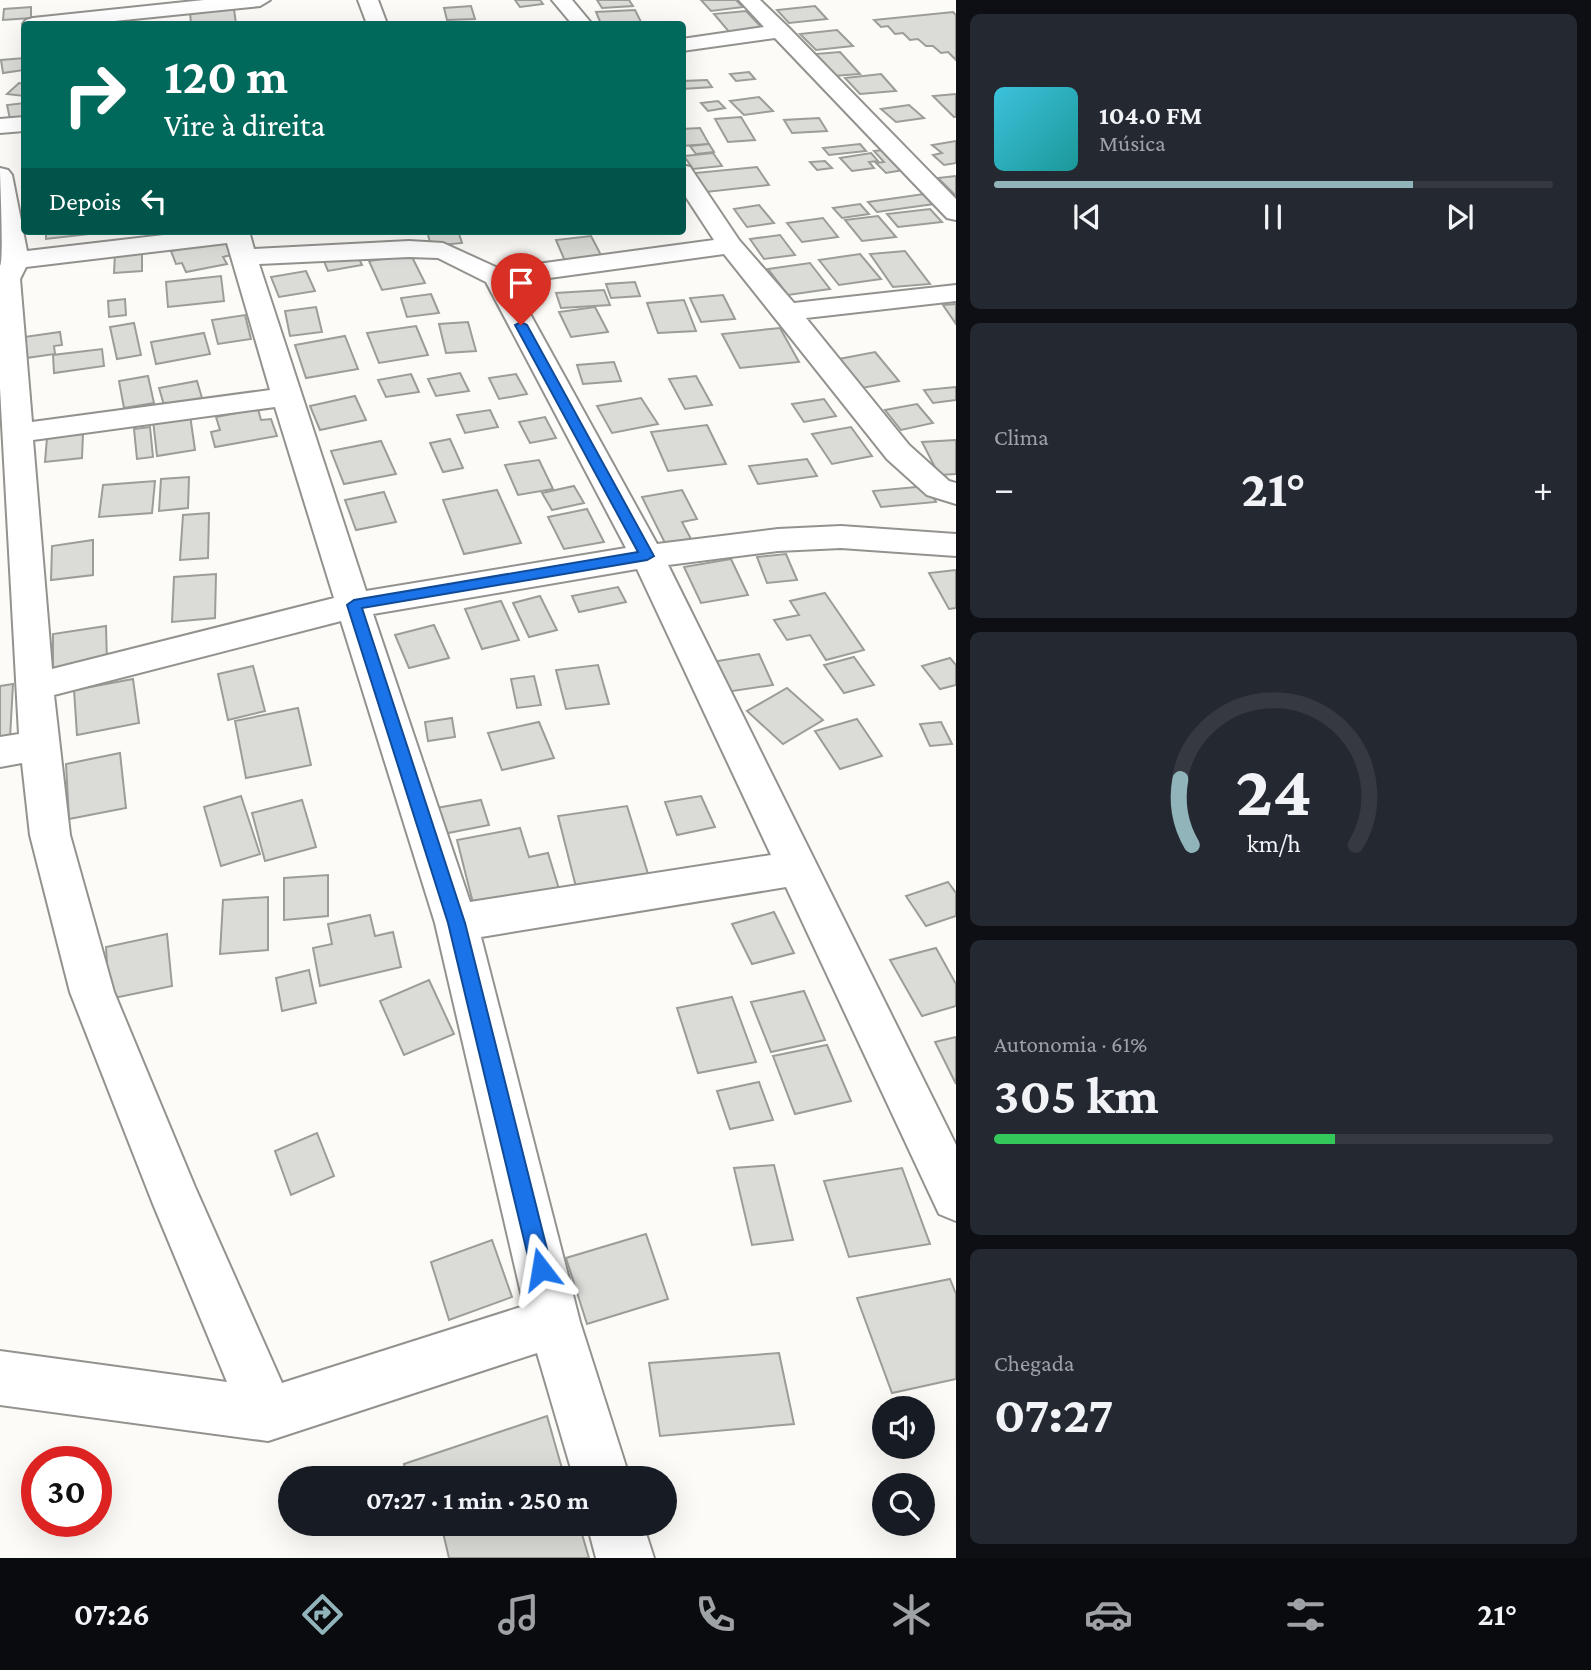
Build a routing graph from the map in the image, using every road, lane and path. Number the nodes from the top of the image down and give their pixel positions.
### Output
1 (260, 0) edge
2 (368, 0) edge
3 (562, 0) edge
4 (749, 0) edge
5 (166, 12) edge
6 (66, 21) edge
7 (376, 21) edge
8 (580, 21) edge
9 (780, 32) junction
10 (686, 44) edge
11 (21, 124) edge
12 (0, 126) edge
13 (0, 174) edge
14 (686, 178) edge
15 (956, 214) edge
16 (409, 240) edge
17 (239, 241) edge
18 (730, 245) junction
19 (8, 273) edge
20 (497, 277) junction
21 (956, 293) edge
22 (788, 312) junction
23 (286, 397) junction
24 (19, 433) junction
25 (947, 491) edge
26 (956, 518) edge
27 (956, 545) edge
28 (647, 556) junction
29 (354, 605) junction
30 (37, 686) junction
31 (39, 746) junction
32 (0, 752) edge
33 (797, 868) junction
34 (456, 923) junction
35 (956, 1197) edge
36 (554, 1322) junction
37 (0, 1378) edge
38 (268, 1414) junction
39 (598, 1466) edge
40 (619, 1536) edge
41 (625, 1558) edge

1 - 5 street
2 - 7 street
3 - 8 street
4 - 9 street
5 - 6 street
9 - 10 street
9 - 15 street
11 - 12 street
13 - 19 street
14 - 18 street
16 - 17 street
16 - 20 street
17 - 19 street
17 - 23 street
18 - 20 street
18 - 22 street
19 - 24 street
20 - 28 street
21 - 22 street
22 - 25 street
23 - 24 street
23 - 29 street
24 - 30 street
25 - 26 street
27 - 28 street
28 - 29 street
28 - 33 street
29 - 30 street
29 - 34 street
30 - 31 street
31 - 32 street
31 - 38 street
33 - 34 street
33 - 35 street
34 - 36 street
36 - 38 street
36 - 39 street
37 - 38 street
40 - 41 street

